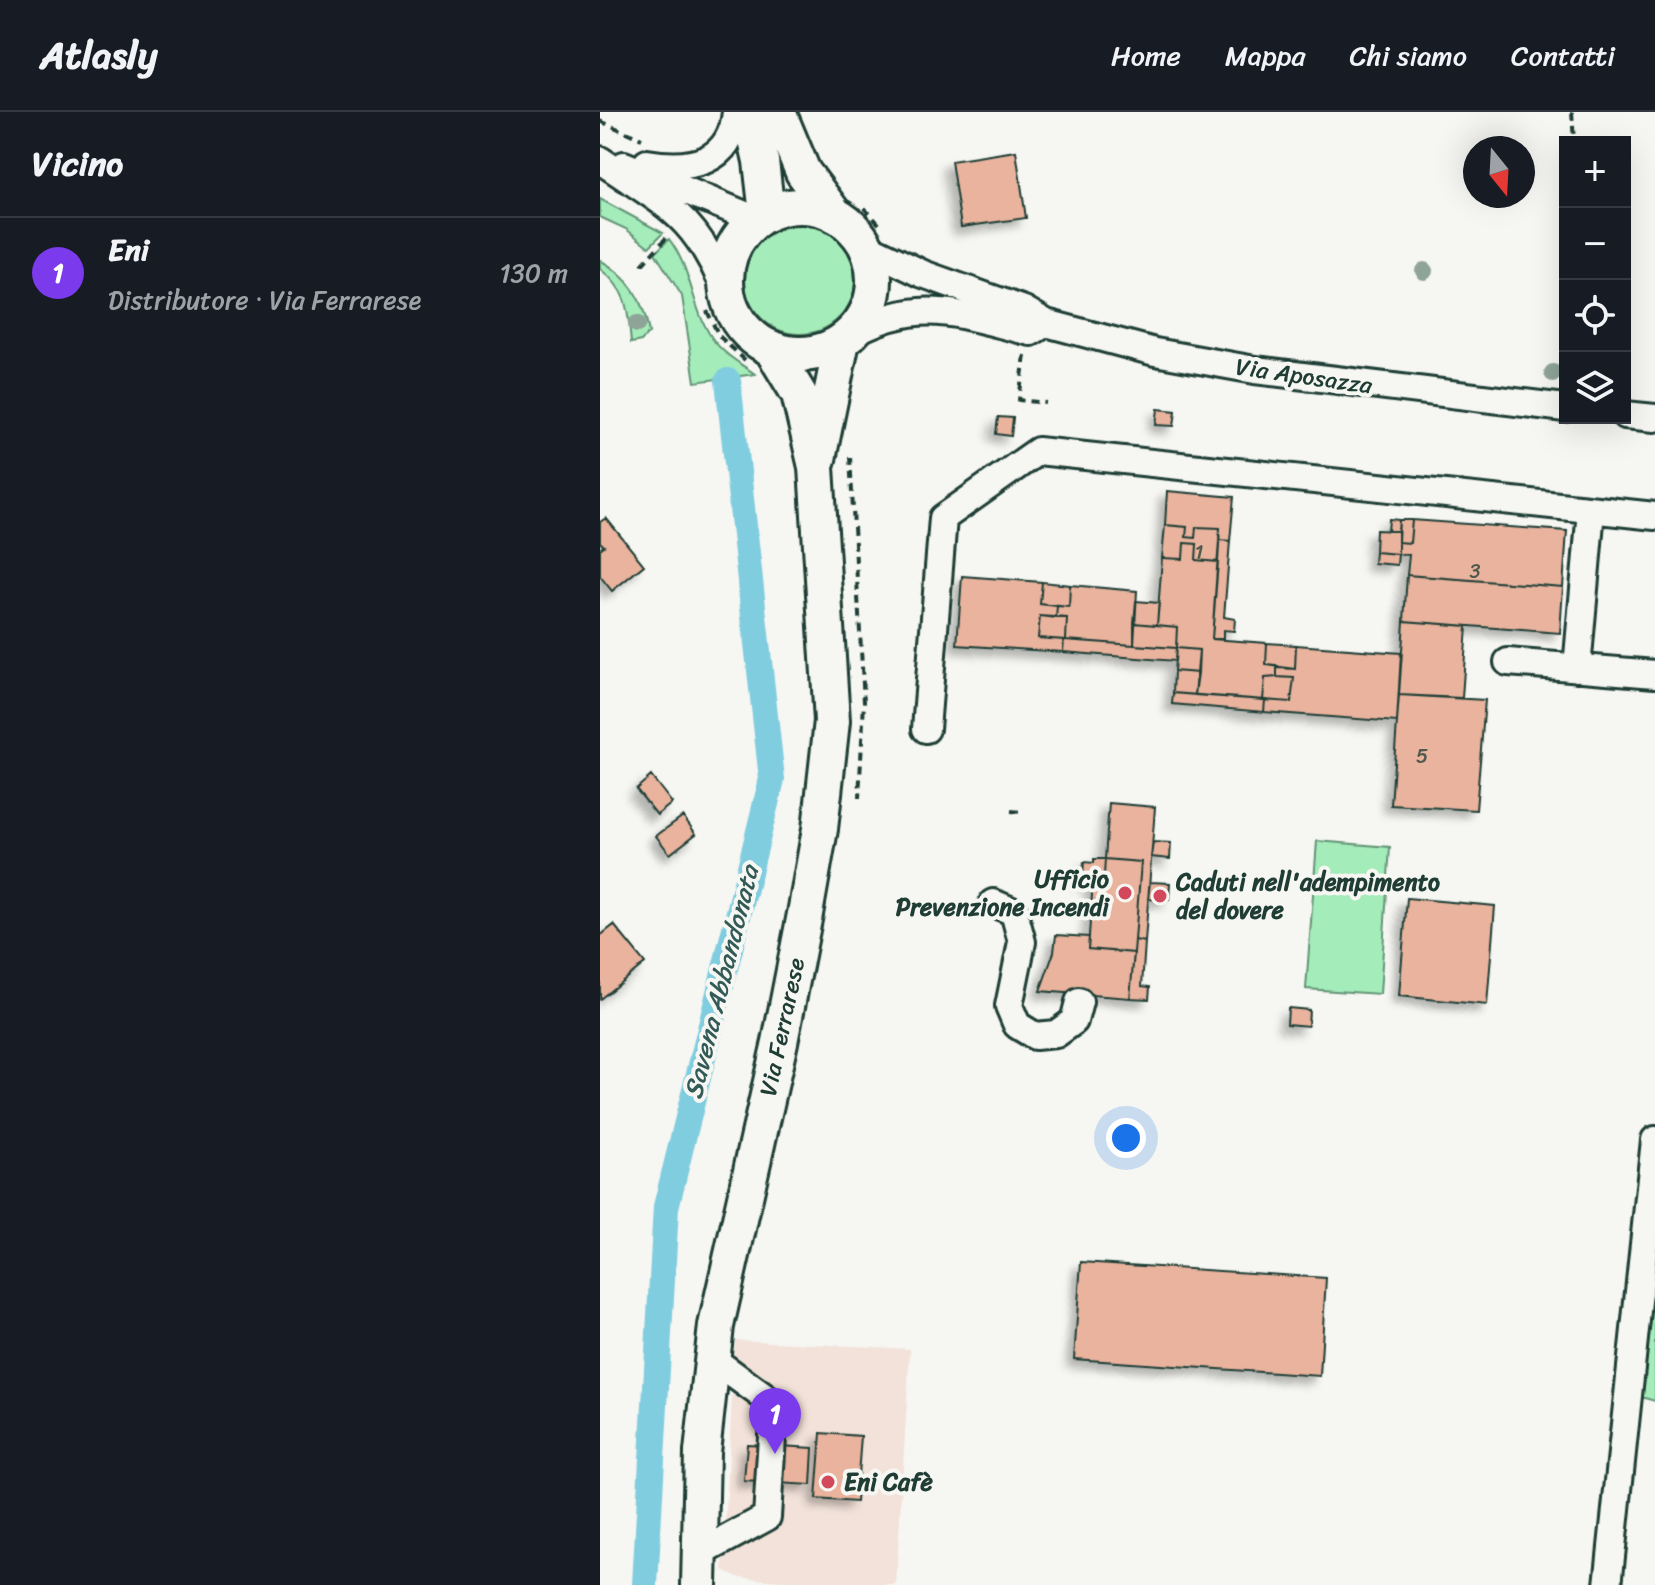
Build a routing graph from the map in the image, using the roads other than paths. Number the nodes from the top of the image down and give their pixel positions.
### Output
1 (736, 112) edge
2 (750, 112) edge
3 (778, 112) edge
4 (600, 160) edge
5 (835, 215) junction
6 (762, 217) junction
7 (865, 246) junction
8 (728, 296) junction
9 (1046, 323) junction
10 (846, 337) junction
11 (771, 348) junction
12 (1559, 407) edge
13 (1631, 416) edge
14 (1655, 418) edge
15 (816, 467) junction
16 (1591, 510) junction
17 (1655, 516) edge
18 (1508, 662) dead end
19 (1577, 668) junction
20 (1655, 674) edge
21 (926, 729) dead end
22 (993, 903) dead end
23 (1079, 1002) dead end
24 (1655, 1140) edge
25 (711, 1358) junction
26 (699, 1570) edge
27 (1608, 1585) edge

1 - 4 street
2 - 6 main road
3 - 5 main road
4 - 6 street
4 - 8 street
5 - 6 main road
5 - 7 main road
6 - 8 main road
7 - 9 street, Via Aposazza
7 - 10 main road
8 - 11 main road
9 - 10 street, Via Aposazza
9 - 12 street, Via Aposazza
10 - 11 main road
10 - 15 main road
11 - 15 main road
13 - 14 street
15 - 25 main road, Via Ferrarese
16 - 17 street
16 - 19 street
16 - 21 street
18 - 19 street
19 - 20 street
22 - 23 street
24 - 27 street
25 - 26 main road, Via Ferrarese
25 - 26 street

